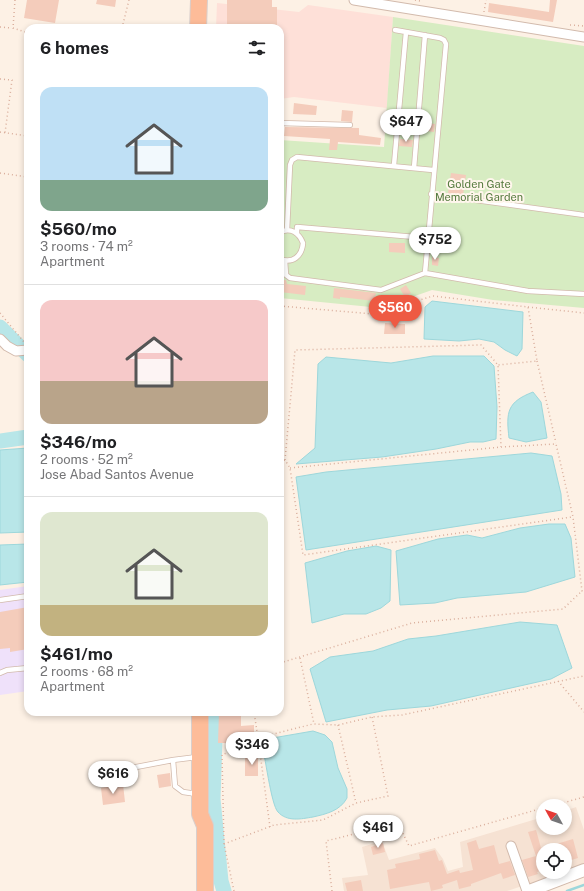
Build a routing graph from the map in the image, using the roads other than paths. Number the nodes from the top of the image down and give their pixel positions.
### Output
1 (198, 0) edge
2 (354, 0) edge
3 (198, 24) edge
4 (395, 30) dead end
5 (406, 32) junction
6 (425, 35) junction
7 (584, 37) edge
8 (284, 123) edge
9 (350, 125) dead end
10 (394, 165) junction
11 (414, 168) junction
12 (433, 170) junction
13 (431, 194) junction
14 (584, 215) edge
15 (287, 230) junction
16 (284, 231) edge
17 (297, 233) junction
18 (427, 238) junction
19 (284, 260) edge
20 (284, 268) edge
21 (425, 273) junction
22 (584, 294) edge
23 (0, 339) edge
24 (24, 348) edge
25 (24, 597) edge
26 (0, 600) edge
27 (24, 669) edge
28 (0, 673) edge
29 (200, 716) edge
30 (199, 757) junction
31 (173, 760) junction
32 (114, 771) dead end
33 (199, 795) junction
34 (200, 814) junction
35 (511, 846) dead end
36 (584, 870) edge
37 (194, 891) edge
38 (205, 891) edge
39 (528, 891) edge

1 - 3 highway
2 - 7 street
4 - 5 lane
5 - 6 lane
5 - 10 lane
6 - 11 lane
6 - 12 lane
8 - 9 lane
10 - 11 lane
10 - 15 lane
11 - 12 lane
12 - 13 lane
13 - 14 lane
13 - 18 lane
15 - 16 lane
15 - 17 lane
17 - 18 lane
17 - 19 lane
18 - 21 lane
20 - 21 lane
21 - 22 lane
23 - 24 street
25 - 26 lane
27 - 28 lane
29 - 30 highway
30 - 31 lane
30 - 33 highway
31 - 32 lane
31 - 33 lane
33 - 34 highway
34 - 37 highway
34 - 38 highway
35 - 39 street
36 - 39 street

